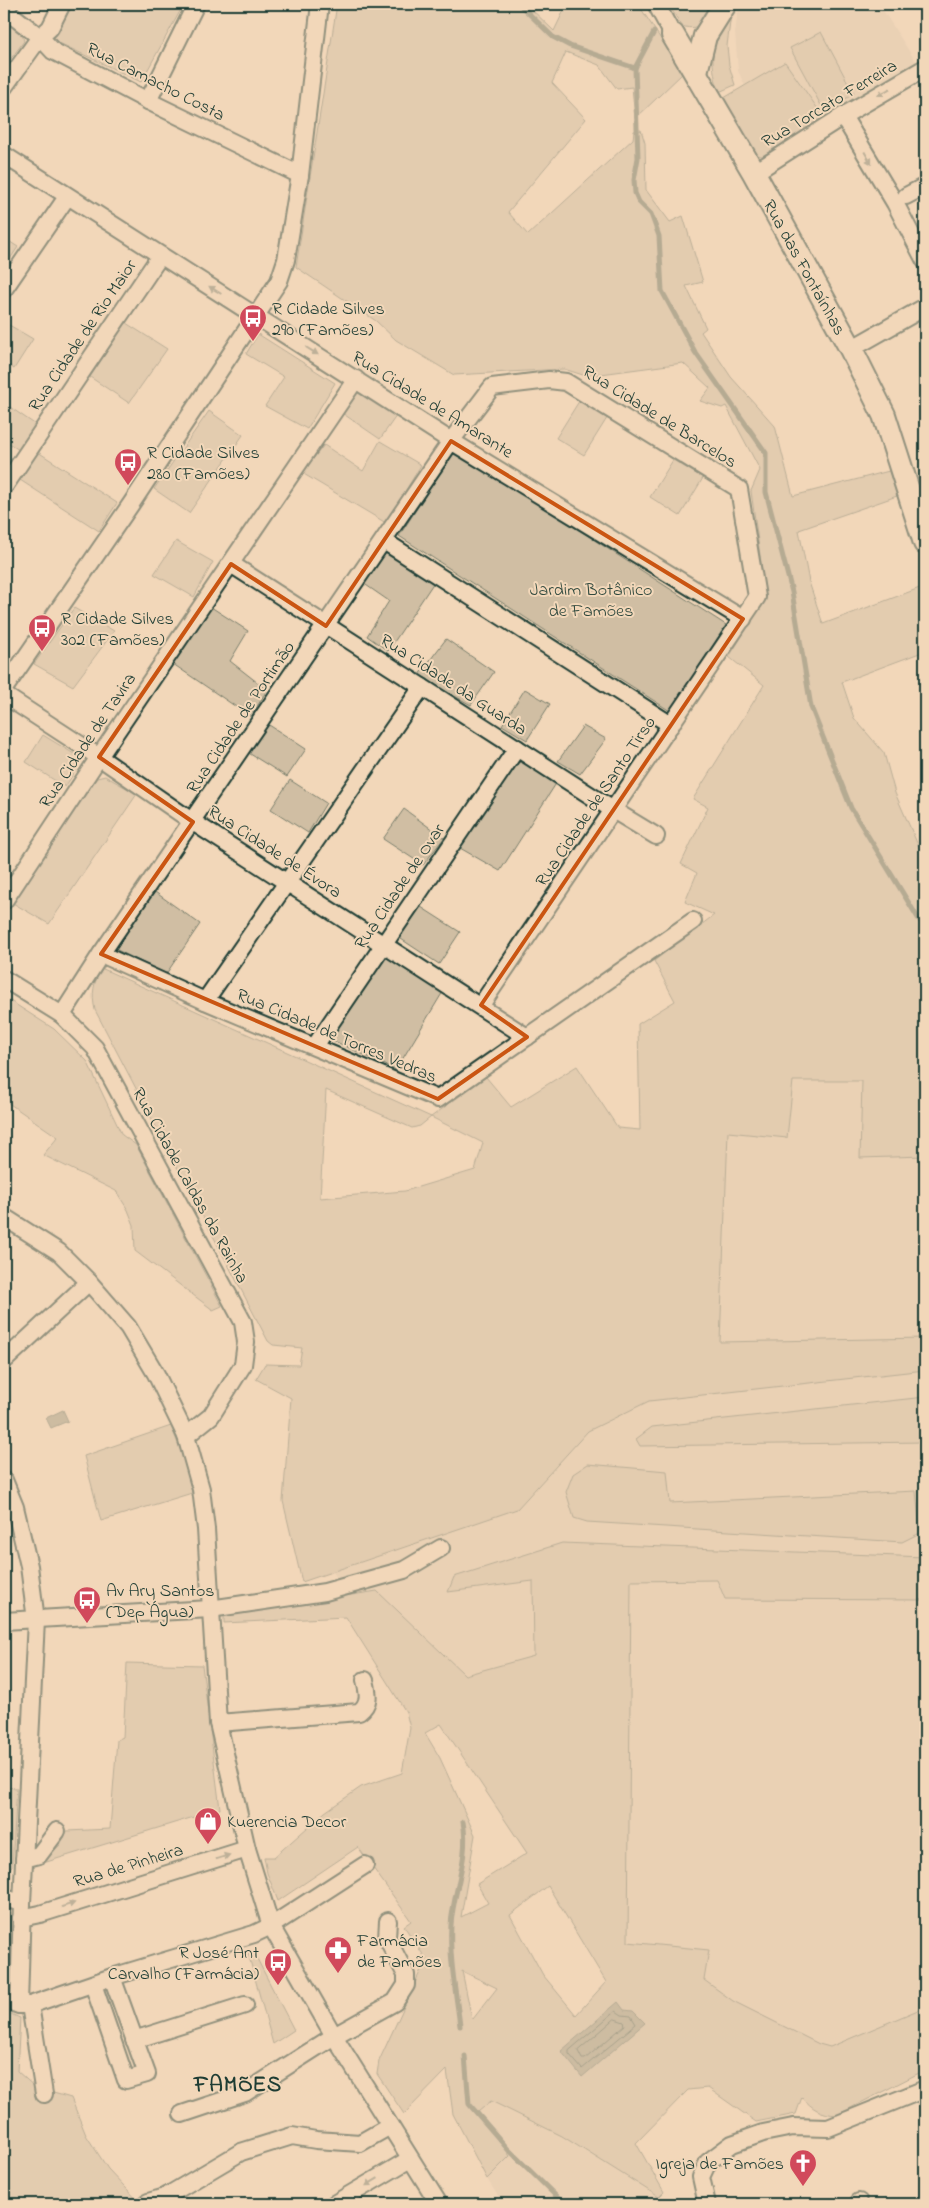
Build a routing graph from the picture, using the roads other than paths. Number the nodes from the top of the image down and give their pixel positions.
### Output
1 (62, 4) edge
2 (196, 4) edge
3 (320, 4) edge
4 (656, 4) edge
5 (725, 4) edge
6 (4, 9) edge
7 (711, 24) junction
8 (673, 35) junction
9 (40, 37) junction
10 (925, 68) edge
11 (696, 72) junction
12 (4, 87) edge
13 (148, 101) junction
14 (843, 116) junction
15 (4, 155) edge
16 (754, 173) junction
17 (300, 175) junction
18 (925, 186) edge
19 (68, 196) junction
20 (906, 196) dead end
21 (160, 256) junction
22 (925, 261) edge
23 (4, 289) edge
24 (925, 307) edge
25 (256, 316) junction
26 (851, 349) junction
27 (356, 379) junction
28 (451, 441) junction
29 (4, 487) edge
30 (384, 541) junction
31 (925, 543) edge
32 (231, 564) junction
33 (743, 619) junction
34 (326, 626) junction
35 (422, 687) junction
36 (4, 689) edge
37 (4, 695) edge
38 (671, 725) junction
39 (517, 748) junction
40 (99, 757) junction
41 (613, 810) junction
42 (193, 822) junction
43 (656, 836) dead end
44 (287, 882) junction
45 (4, 901) edge
46 (693, 921) dead end
47 (384, 944) junction
48 (101, 954) junction
49 (4, 979) edge
50 (205, 1001) junction
51 (481, 1005) junction
52 (62, 1016) junction
53 (528, 1037) junction
54 (315, 1046) junction
55 (4, 1217) edge
56 (89, 1282) junction
57 (4, 1361) edge
58 (186, 1436) junction
59 (4, 1480) edge
60 (441, 1548) dead end
61 (210, 1609) junction
62 (36, 1620) junction
63 (4, 1621) edge
64 (366, 1680) dead end
65 (218, 1723) junction
66 (57, 1831) dead end
67 (247, 1849) junction
68 (24, 1859) junction
69 (365, 1865) dead end
70 (4, 1898) edge
71 (21, 1911) junction
72 (388, 1921) dead end
73 (271, 1926) junction
74 (112, 1977) junction
75 (93, 1984) junction
76 (4, 2000) edge
77 (25, 2005) junction
78 (245, 2005) dead end
79 (334, 2036) junction
80 (134, 2040) junction
81 (925, 2090) edge
82 (44, 2094) dead end
83 (182, 2114) dead end
84 (390, 2126) junction
85 (410, 2159) junction
86 (148, 2202) dead end
87 (334, 2204) edge
88 (439, 2204) edge
89 (707, 2204) edge

1 - 9 street
2 - 13 street
3 - 17 street
4 - 8 street, Rua das Fontaínhas
5 - 7 street
6 - 9 street, Rua Camacho Costa
7 - 8 street
7 - 11 street
8 - 11 street, Rua das Fontaínhas
9 - 12 street
9 - 13 street, Rua Camacho Costa
10 -> 14 street, Rua Torcato Ferreira
11 - 16 street, Rua das Fontaínhas
13 - 17 street, Rua Camacho Costa
14 - 16 street, Rua Torcato Ferreira
14 -> 22 street
15 - 19 street, Rua Cidade de Amarante
16 - 26 street, Rua das Fontaínhas
17 - 25 street
18 - 20 street
19 - 21 street, Rua Cidade de Amarante
19 - 23 street
25 -> 21 street, Rua Cidade de Amarante
21 - 29 street, Rua Cidade de Rio Maior
24 - 26 street
25 -> 27 street, Rua Cidade de Amarante
25 - 36 street
26 - 31 street, Rua das Fontaínhas
27 - 28 street, Rua Cidade de Amarante
27 - 32 street, Rua Cidade de Tavira
28 - 30 street, Rua Cidade de Portimão
28 - 33 street, Rua Cidade de Amarante
28 - 33 street, Rua Cidade de Barcelos
30 - 34 street, Rua Cidade de Portimão
30 - 38 street
32 - 34 street, Rua Cidade da Guarda
32 - 40 street, Rua Cidade de Tavira
33 - 38 street, Rua Cidade de Santo Tirso
34 - 35 street, Rua Cidade da Guarda
34 - 42 street, Rua Cidade de Portimão
35 - 39 street, Rua Cidade da Guarda
35 - 44 street
37 - 40 street, Rua Cidade de Évora
38 - 41 street, Rua Cidade de Santo Tirso
39 - 41 street, Rua Cidade da Guarda
39 - 47 street, Rua Cidade de Ovar
40 - 42 street, Rua Cidade de Évora
40 - 45 street, Rua Cidade de Tavira
41 - 43 street, Rua Cidade da Guarda
41 - 51 street, Rua Cidade de Santo Tirso
42 - 44 street, Rua Cidade de Évora
42 - 48 street, Rua Cidade de Portimão
44 - 47 street, Rua Cidade de Évora
44 - 50 street
46 - 53 street, Rua Cidade de Torres Vedras
47 - 51 street, Rua Cidade de Évora
47 - 54 street, Rua Cidade de Ovar
48 - 50 street, Rua Cidade de Torres Vedras
48 - 52 street, Rua Cidade de Portimão
49 - 52 street, Rua Cidade Caldas da Rainha
50 - 54 street, Rua Cidade de Torres Vedras
51 - 53 street, Rua Cidade de Évora
52 - 58 street, Rua Cidade Caldas da Rainha
53 - 54 street, Rua Cidade de Torres Vedras
55 - 56 street
56 - 57 street
56 - 58 street
58 - 61 street
59 - 62 street
60 - 61 street
61 - 62 street
61 - 65 street
62 - 63 street
62 - 68 street
64 - 65 street
65 - 67 street
66 - 68 street
71 -> 67 street, Rua de Pinheira
67 - 73 street
68 - 71 street
69 - 73 street
70 - 71 street
71 - 77 street
72 - 79 street
73 - 74 street
73 - 79 street
74 - 75 street
74 - 80 street
75 - 77 street
75 - 80 street
76 - 77 street
77 - 82 street
78 - 80 street
79 - 83 street
79 - 84 street
81 - 89 street
84 - 85 street
84 - 86 street
85 -> 87 street
85 - 88 street

